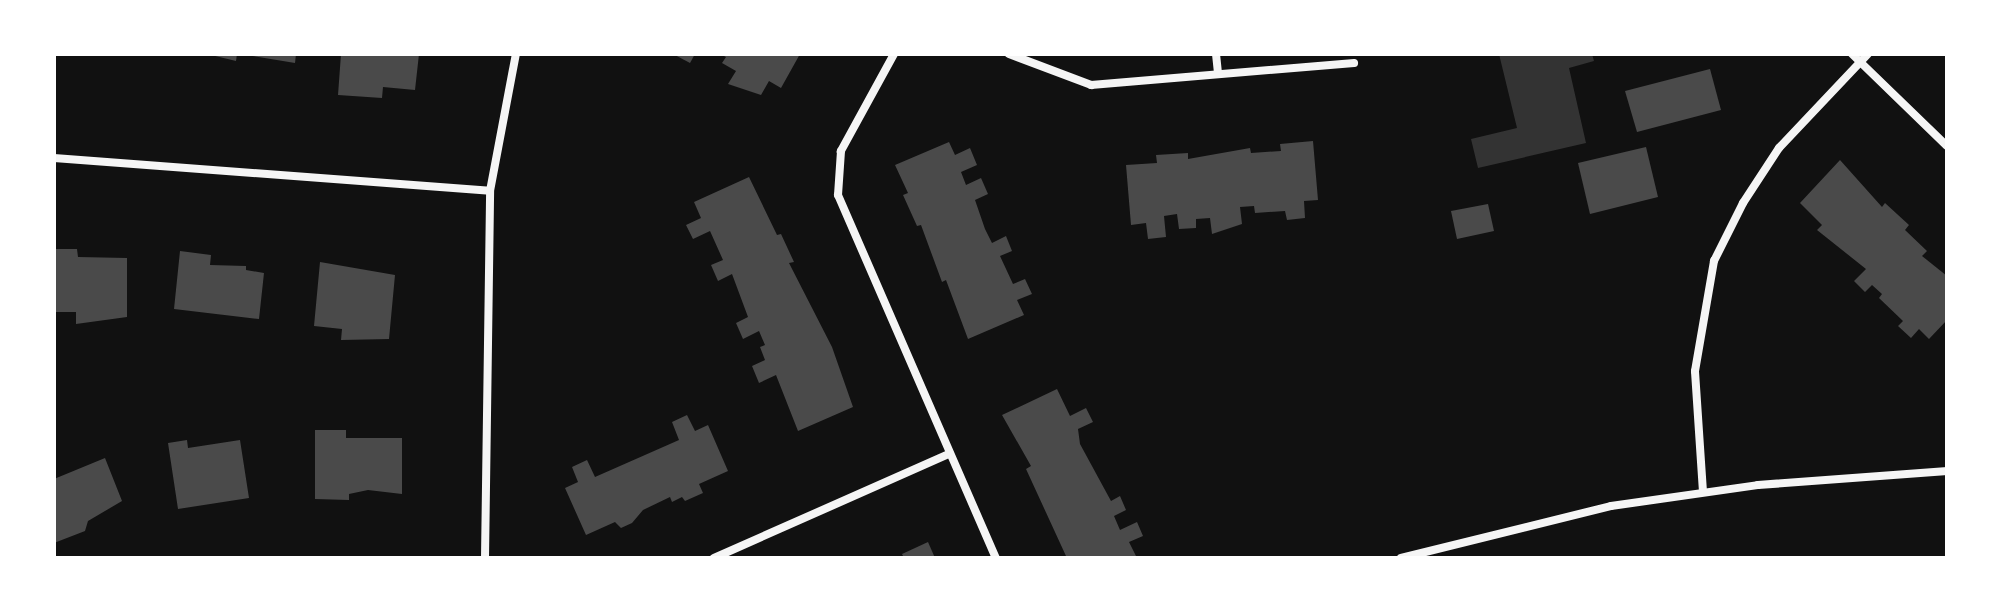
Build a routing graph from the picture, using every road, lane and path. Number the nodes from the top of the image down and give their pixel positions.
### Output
1 (516, 54) edge
2 (894, 54) edge
3 (1009, 54) edge
4 (1216, 54) edge
5 (1852, 54) edge
6 (1868, 54) edge
7 (1860, 61) junction
8 (1354, 63) dead end
9 (1218, 74) junction
10 (1947, 146) edge
11 (54, 158) edge
12 (490, 191) junction
13 (949, 454) junction
14 (1947, 471) edge
15 (1703, 492) junction
16 (485, 558) edge
17 (714, 558) edge
18 (996, 558) edge
19 (1401, 558) edge

1 - 12 street
2 - 13 street
3 - 9 street
4 - 9 street
5 - 7 street
6 - 7 street
7 - 10 street
7 - 15 street
8 - 9 street
11 - 12 street
12 - 16 street
13 - 17 street
13 - 18 street
14 - 15 street
15 - 19 street

